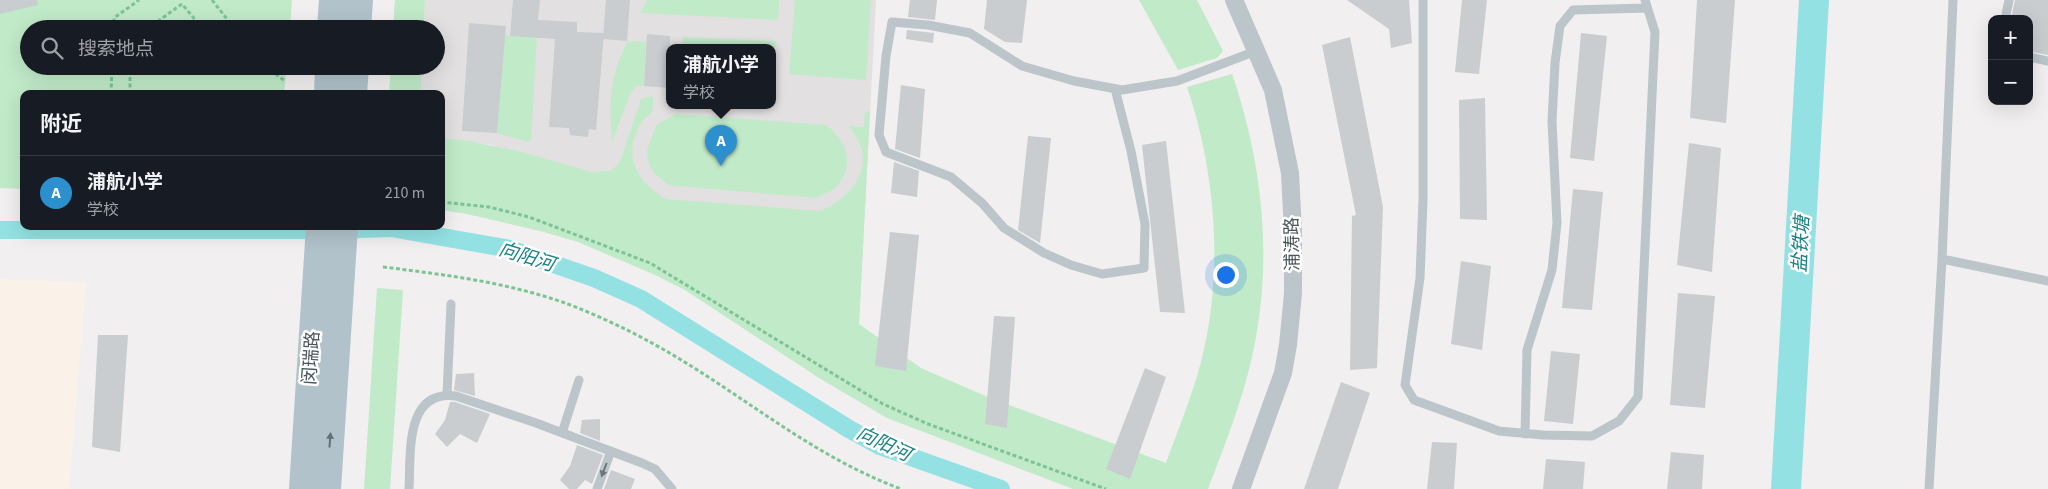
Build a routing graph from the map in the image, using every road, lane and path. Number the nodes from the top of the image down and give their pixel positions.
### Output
1 (139, 0) edge
2 (212, 0) edge
3 (333, 0) edge
4 (359, 0) edge
5 (1234, 0) edge
6 (1423, 0) edge
7 (1953, 0) edge
8 (2009, 0) edge
9 (1646, 4) edge
10 (2006, 15) edge
11 (114, 20) edge
12 (160, 20) edge
13 (195, 20) edge
14 (228, 20) edge
15 (332, 20) edge
16 (358, 20) edge
17 (1256, 51) junction
18 (2033, 58) edge
19 (2048, 61) edge
20 (112, 75) edge
21 (130, 75) edge
22 (277, 75) edge
23 (329, 75) edge
24 (354, 75) edge
25 (285, 81) dead end
26 (1115, 89) junction
27 (111, 90) edge
28 (130, 90) edge
29 (328, 90) edge
30 (353, 90) edge
31 (445, 202) edge
32 (321, 230) edge
33 (343, 230) edge
34 (1942, 259) junction
35 (329, 267) junction
36 (383, 267) dead end
37 (2048, 281) edge
38 (451, 304) dead end
39 (579, 380) dead end
40 (446, 394) junction
41 (562, 433) junction
42 (1525, 434) junction
43 (611, 451) junction
44 (303, 489) edge
45 (327, 489) edge
46 (409, 489) edge
47 (597, 489) edge
48 (672, 489) edge
49 (901, 489) edge
50 (1106, 489) edge
51 (1241, 489) edge
52 (1929, 489) edge

1 - 11 path
2 - 14 path
3 - 15 main road
4 - 16 main road
5 - 17 street, 浦涛路
6 - 42 lane
7 - 34 lane
8 - 10 lane
9 - 42 lane
9 - 42 lane
12 - 13 path
17 - 26 lane
17 - 51 street, 浦涛路
18 - 19 lane
20 - 27 path
21 - 28 path
22 - 25 path
23 - 29 main road
24 - 30 main road
26 - 26 lane
31 - 50 path
32 - 35 main road, 闵瑞路
33 - 35 main road, 闵瑞路
34 - 37 lane
34 - 52 lane
35 - 44 main road, 闵瑞路
45 -> 35 main road, 闵瑞路
36 - 49 path
38 - 40 lane
39 - 41 lane
40 - 41 lane
40 - 46 lane
41 - 43 lane
43 -> 47 lane
43 - 48 lane

